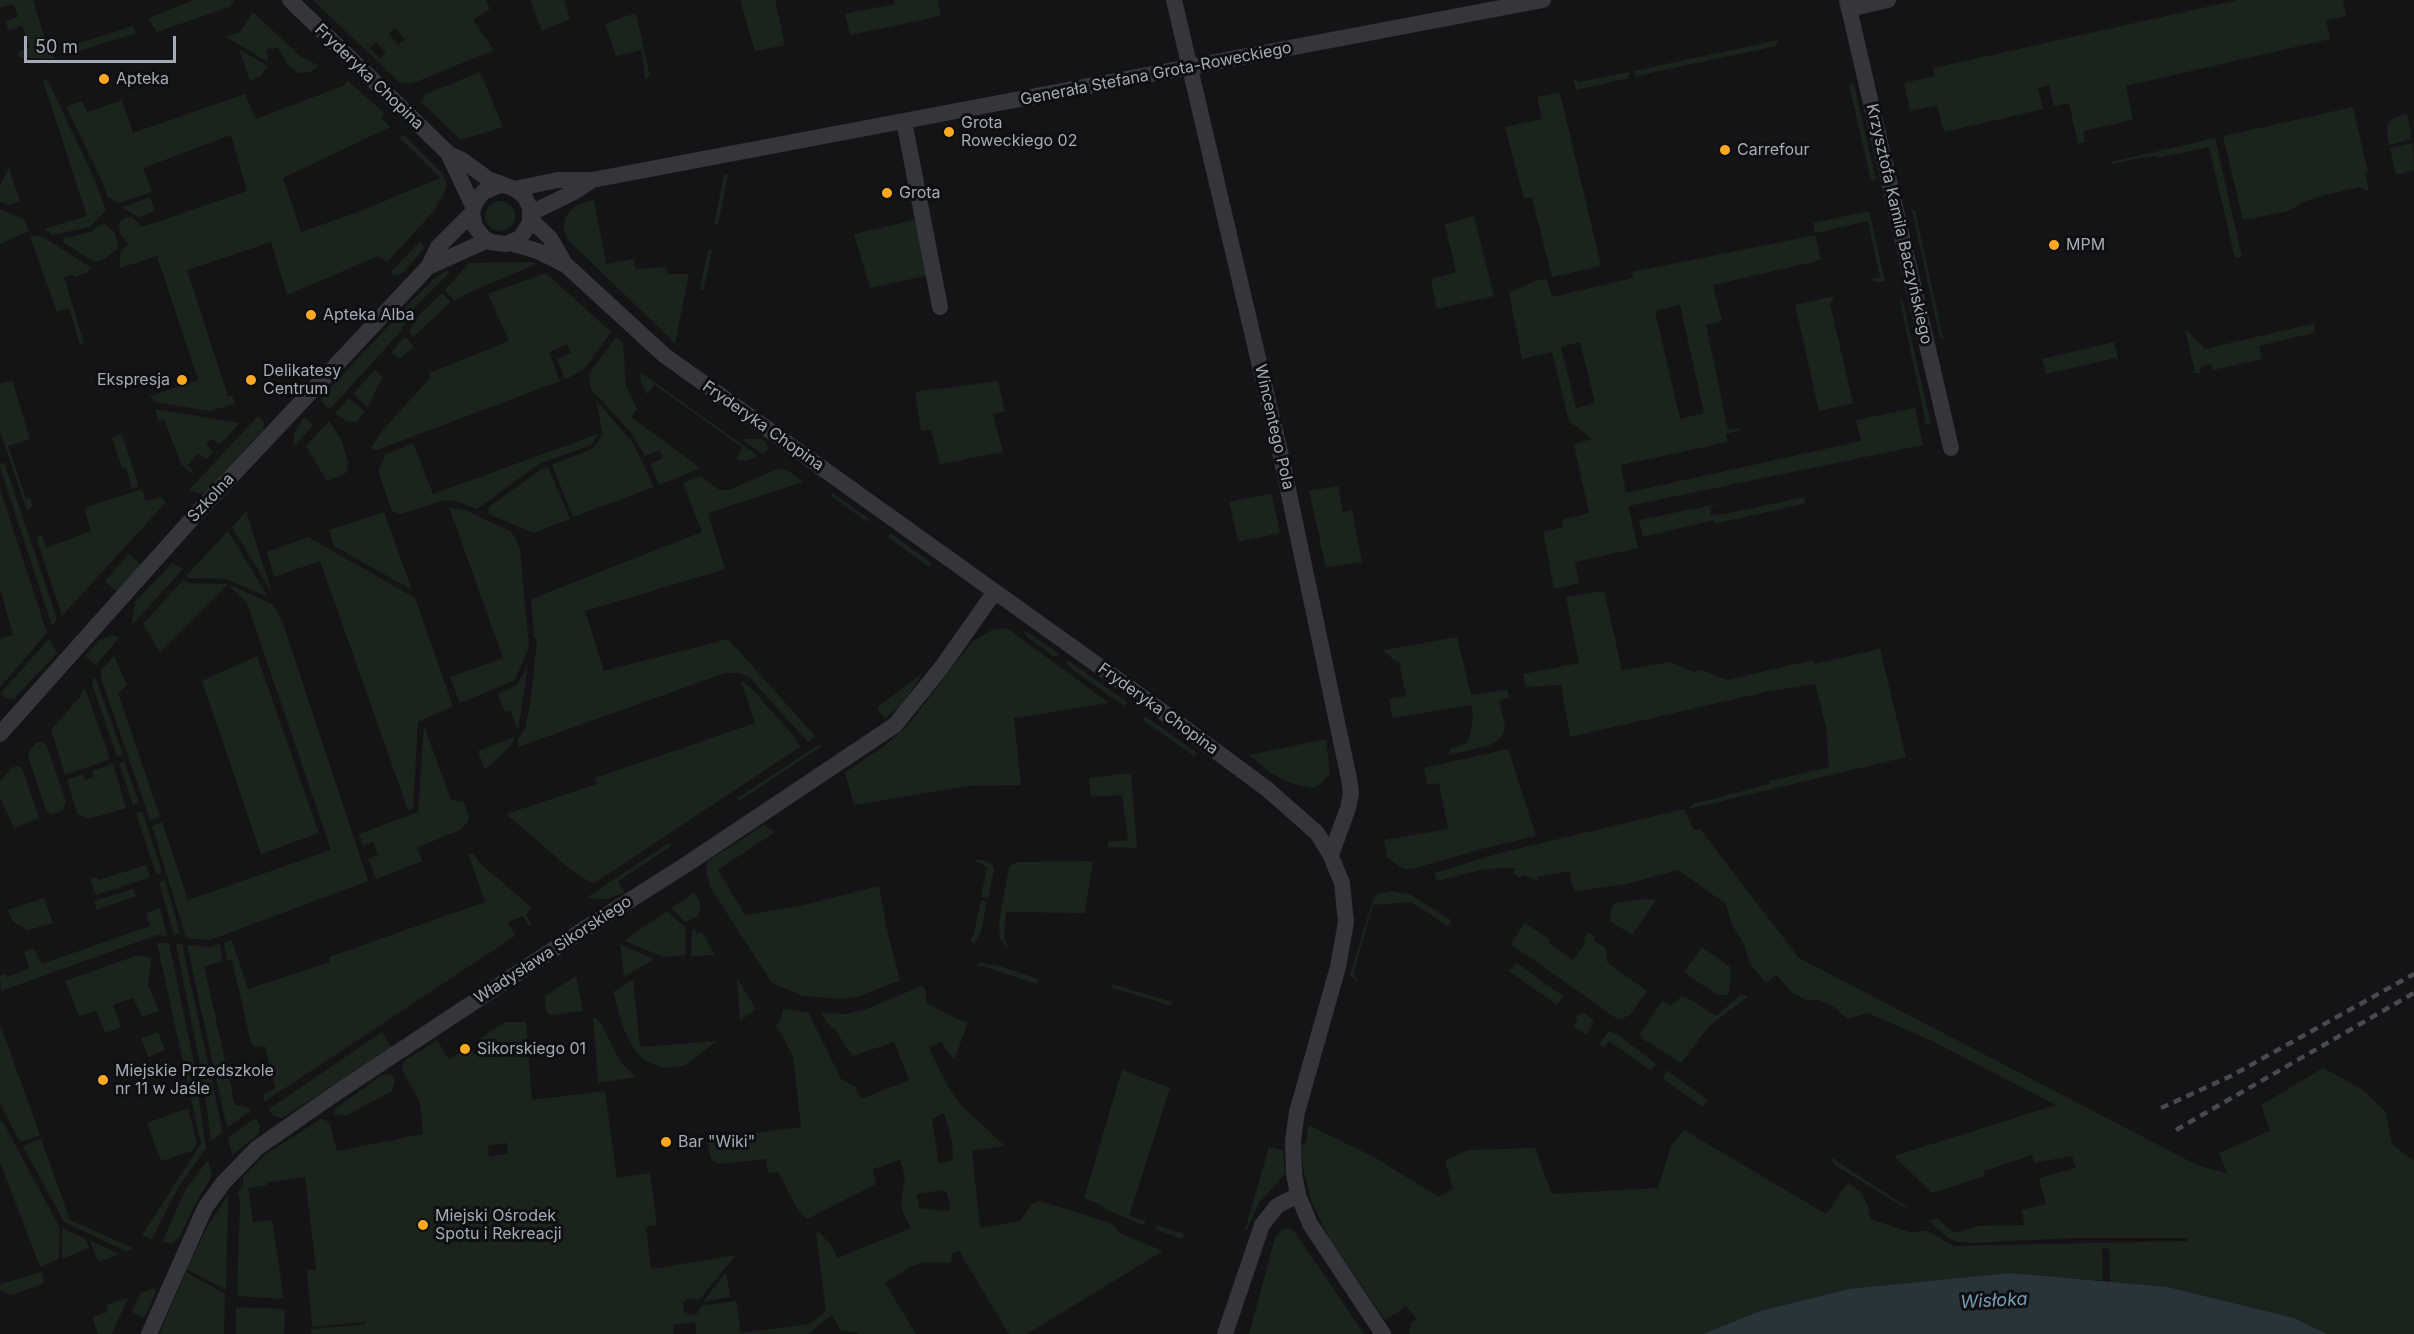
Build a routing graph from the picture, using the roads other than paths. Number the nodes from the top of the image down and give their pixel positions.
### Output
1 (290, 0) edge
2 (1174, 0) edge
3 (1543, 0) edge
4 (1888, 0) edge
5 (1848, 4) edge
6 (1190, 68) junction
7 (904, 121) junction
8 (448, 153) junction
9 (592, 180) junction
10 (508, 187) junction
11 (473, 209) junction
12 (531, 216) junction
13 (488, 240) junction
14 (510, 243) junction
15 (566, 265) junction
16 (428, 267) junction
17 (940, 307) dead end
18 (1951, 448) dead end
19 (994, 593) junction
20 (0, 734) edge
21 (1331, 855) junction
22 (1298, 1195) junction
23 (1380, 1330) edge
24 (149, 1334) edge
25 (1225, 1334) edge

1 - 8 street, Fryderyka Chopina
2 - 6 street, Wincentego Pola
3 - 6 street, Generała Stefana Grota-Roweckiego
4 - 5 street
5 - 18 street, Krzysztofa Kamila Baczyńskiego
6 - 7 street, Generała Stefana Grota-Roweckiego
6 - 21 street, Wincentego Pola
7 - 9 street, Generała Stefana Grota-Roweckiego
7 - 17 street
8 - 10 street
8 - 11 street
9 - 10 street
9 - 12 street
10 - 11 street
10 - 12 street
11 - 13 street
11 - 16 street
12 - 14 street
12 - 15 street
13 - 14 street
13 - 16 street
14 - 15 street
15 - 19 street, Fryderyka Chopina
16 - 20 street, Szkolna
19 - 21 street, Fryderyka Chopina
19 - 24 street, Władysława Sikorskiego
21 - 22 street, Fryderyka Chopina
22 - 23 street, Fryderyka Chopina
22 - 25 street

